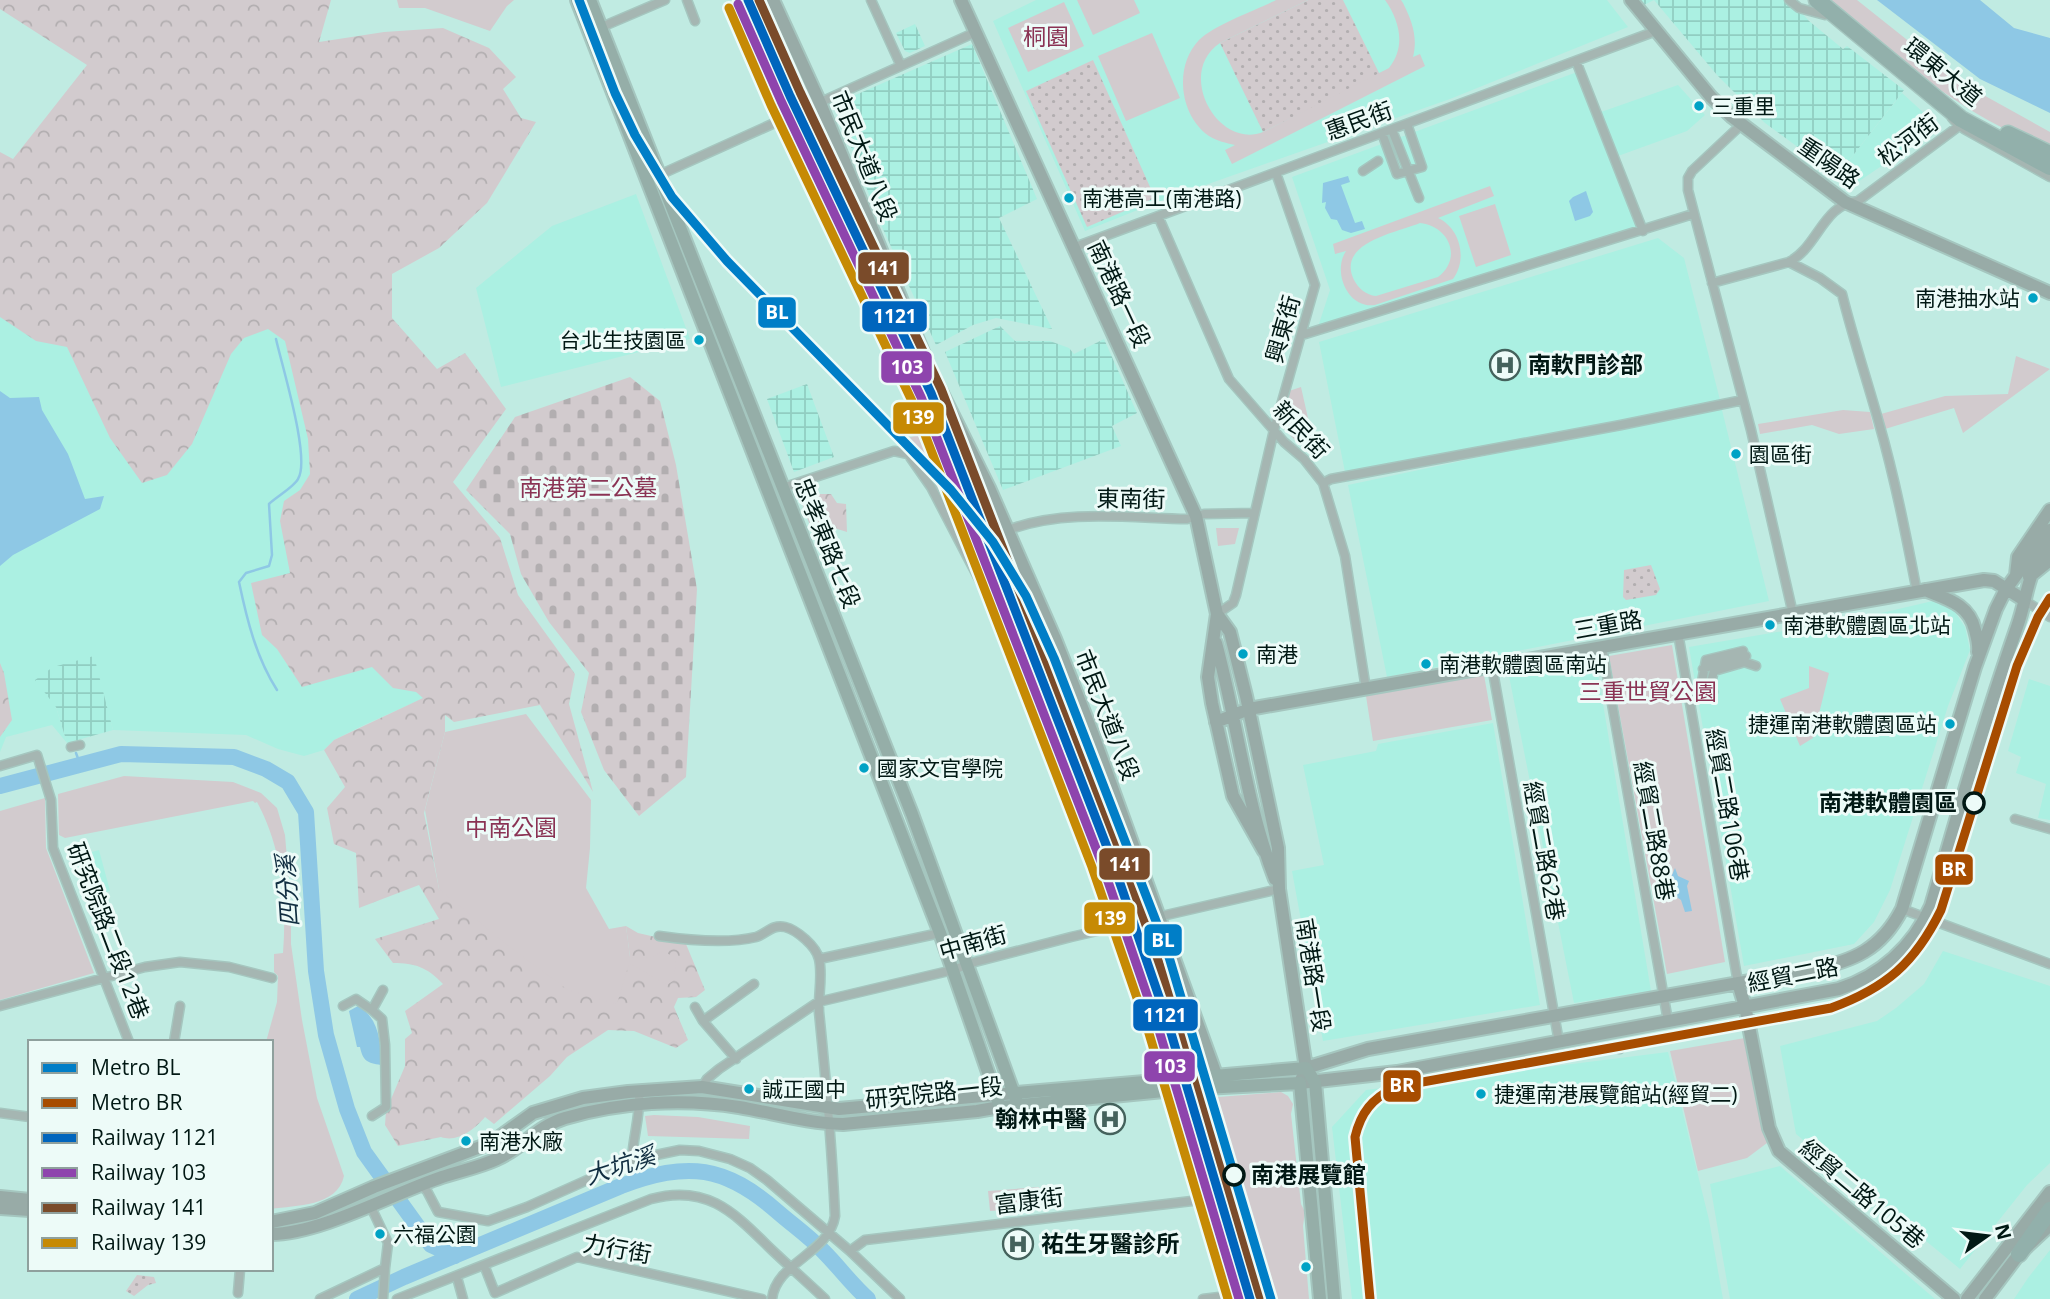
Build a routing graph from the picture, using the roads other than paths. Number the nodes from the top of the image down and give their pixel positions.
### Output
1 (577, 0) edge
2 (590, 0) edge
3 (665, 0) edge
4 (687, 0) edge
5 (773, 0) edge
6 (871, 0) edge
7 (961, 0) edge
8 (1631, 0) edge
9 (1789, 0) edge
10 (1818, 0) edge
11 (695, 21) dead end
12 (595, 30) junction
13 (1656, 31) junction
14 (976, 32) junction
15 (1576, 61) junction
16 (901, 66) junction
17 (820, 103) junction
18 (1406, 124) junction
19 (1741, 125) junction
20 (1959, 126) junction
21 (1392, 130) junction
22 (1382, 133) junction
23 (2050, 154) edge
24 (1378, 161) dead end
25 (2050, 167) edge
26 (1363, 171) dead end
27 (1408, 171) junction
28 (1276, 173) junction
29 (653, 177) junction
30 (2050, 177) edge
31 (1419, 198) dead end
32 (1845, 202) junction
33 (1693, 214) junction
34 (1158, 216) junction
35 (1643, 231) junction
36 (1075, 247) junction
37 (1788, 262) junction
38 (1712, 283) junction
39 (2050, 293) edge
40 (1302, 335) junction
41 (929, 369) junction
42 (1743, 400) junction
43 (1274, 430) junction
44 (1323, 483) junction
45 (782, 488) junction
46 (989, 488) junction
47 (972, 494) junction
48 (2050, 510) edge
49 (1254, 513) junction
50 (1196, 516) junction
51 (1008, 530) junction
52 (2050, 530) edge
53 (2050, 544) edge
54 (2050, 560) edge
55 (2023, 576) junction
56 (2006, 589) junction
57 (1921, 591) junction
58 (2024, 600) junction
59 (1217, 614) junction
60 (1793, 614) junction
61 (2050, 617) edge
62 (1678, 633) junction
63 (1214, 636) junction
64 (1602, 647) junction
65 (1745, 656) junction
66 (1718, 657) junction
67 (1729, 660) junction
68 (1492, 666) junction
69 (1756, 666) dead end
70 (1975, 667) junction
71 (1707, 672) junction
72 (1031, 679) junction
73 (1701, 687) dead end
74 (1366, 689) junction
75 (1713, 692) dead end
76 (1249, 709) junction
77 (1234, 715) junction
78 (1216, 722) junction
79 (0, 766) edge
80 (2015, 819) dead end
81 (2050, 829) edge
82 (1264, 851) junction
83 (1279, 889) junction
84 (1902, 909) junction
85 (1159, 919) junction
86 (1925, 919) junction
87 (1137, 923) junction
88 (940, 933) junction
89 (659, 936) dead end
90 (819, 959) junction
91 (2050, 964) edge
92 (968, 965) junction
93 (954, 970) junction
94 (104, 978) junction
95 (272, 978) dead end
96 (1738, 983) junction
97 (754, 984) dead end
98 (383, 990) dead end
99 (1664, 996) junction
100 (818, 1002) junction
101 (0, 1006) edge
102 (180, 1006) dead end
103 (343, 1006) dead end
104 (1745, 1006) junction
105 (695, 1007) dead end
106 (372, 1010) junction
107 (1554, 1016) junction
108 (703, 1021) junction
109 (1668, 1021) junction
110 (128, 1040) edge
111 (174, 1040) edge
112 (1559, 1042) junction
113 (1620, 1049) dead end
114 (736, 1059) junction
115 (1306, 1068) junction
116 (1212, 1081) junction
117 (1411, 1081) dead end
118 (1315, 1082) junction
119 (1182, 1083) junction
120 (1300, 1083) junction
121 (702, 1087) junction
122 (639, 1091) junction
123 (1017, 1099) junction
124 (999, 1101) junction
125 (640, 1105) junction
126 (828, 1108) junction
127 (0, 1113) edge
128 (28, 1116) edge
129 (372, 1116) dead end
130 (830, 1124) junction
131 (632, 1160) junction
132 (415, 1187) junction
133 (2050, 1192) edge
134 (360, 1193) junction
135 (0, 1197) edge
136 (1217, 1198) junction
137 (28, 1200) edge
138 (376, 1202) junction
139 (0, 1208) edge
140 (28, 1210) edge
141 (2050, 1210) edge
142 (273, 1222) edge
143 (2050, 1225) edge
144 (273, 1234) edge
145 (827, 1235) junction
146 (850, 1251) junction
147 (2019, 1254) junction
148 (385, 1268) junction
149 (791, 1269) junction
150 (486, 1270) dead end
151 (240, 1271) edge
152 (458, 1281) dead end
153 (238, 1293) dead end
154 (1245, 1296) edge
155 (320, 1299) edge
156 (383, 1299) edge
157 (397, 1299) edge
158 (463, 1299) edge
159 (762, 1299) edge
160 (772, 1299) edge
161 (825, 1299) edge
162 (900, 1299) edge
163 (1203, 1299) edge
164 (1320, 1299) edge
165 (1334, 1299) edge
166 (1954, 1299) edge
167 (1967, 1299) edge
168 (1985, 1299) edge

1 - 12 main road, 忠孝東路七段
2 - 12 main road, 忠孝東路七段
3 - 12 street
4 - 11 street
5 - 17 main road, 市民大道八段
6 - 16 street
7 - 14 main road, 南港路一段
8 - 13 main road, 重陽路
9 - 20 street, 松河街
10 - 23 highway, 環東大道
10 - 25 highway, 環東大道
12 - 29 main road, 忠孝東路七段
13 - 15 street, 惠民街
13 - 19 main road, 重陽路
14 - 16 street
14 - 36 main road, 南港路一段
15 - 18 street, 惠民街
15 - 35 street
16 - 17 street
17 - 29 street
17 - 41 main road, 市民大道八段
18 - 21 street, 惠民街
18 - 27 street
19 - 32 main road, 重陽路
19 - 33 street
20 - 30 street, 松河街
20 - 32 street, 松河街
21 - 22 street, 惠民街
21 - 27 street
22 - 27 street
22 - 28 street, 惠民街
24 - 26 street
27 - 31 street
28 - 34 street, 惠民街
28 - 40 street, 興東街
29 - 45 main road, 忠孝東路七段
29 - 88 main road, 忠孝東路七段
32 - 37 street
32 - 39 main road, 重陽路
33 - 35 street
33 - 38 street
34 - 36 street, 惠民街
34 - 43 street, 新民街
35 - 40 street
36 - 50 main road, 南港路一段
37 - 38 street
37 - 57 street
38 - 42 street
40 - 43 street, 興東街
41 - 46 main road, 市民大道八段
41 - 47 main road, 市民大道八段
42 - 44 street
42 - 60 street
43 - 44 street, 新民街
43 - 49 street, 興東街
44 - 74 street, 新民街
45 - 72 street
45 - 92 main road, 忠孝東路七段
46 - 47 street
46 - 51 main road, 市民大道八段
47 - 72 main road, 市民大道八段
48 - 55 main road
49 - 50 street, 東南街
49 - 59 street, 興東街
50 - 51 street, 東南街
50 - 59 main road, 南港路一段
51 - 85 main road, 市民大道八段
52 - 55 main road
53 - 55 main road
54 - 55 main road
55 - 56 main road, 經貿二路
55 - 58 main road, 經貿二路
56 - 57 main road, 三重路
56 - 58 main road, 三重路
56 - 70 main road, 經貿二路
57 - 60 main road, 三重路
57 - 70 main road
58 - 61 street
58 - 86 main road, 經貿二路
59 - 63 main road, 南港路一段
59 - 76 main road, 南港路一段
60 - 62 main road, 三重路
62 - 64 main road, 三重路
62 - 96 street, 經貿二路106巷
63 - 77 main road, 南港路一段
63 - 78 main road
64 - 68 main road, 三重路
64 - 99 street, 經貿二路88巷
65 - 66 street
65 - 67 street
65 - 69 street
65 - 71 street
66 - 67 street
66 - 71 street
67 - 71 street
68 - 74 main road, 三重路
68 - 107 street, 經貿二路62巷
70 - 84 main road, 經貿二路
71 - 73 street
71 - 75 street
72 - 87 main road, 市民大道八段
74 - 76 main road, 三重路
76 - 77 main road, 三重路
76 - 83 main road, 南港路一段
77 - 78 main road, 三重路
77 - 82 main road, 南港路一段
78 - 82 main road
79 - 94 street, 研究院路二段12巷
80 - 81 street
82 - 83 main road, 南港路一段
83 - 85 street, 中南街
83 - 115 main road, 南港路一段
84 - 86 street
84 - 96 main road, 經貿二路
85 - 87 street, 中南街
85 - 116 main road, 市民大道八段
86 - 91 street
86 - 104 main road, 經貿二路
87 - 92 street, 中南街
87 - 116 main road, 市民大道八段
87 - 119 main road
88 - 90 street
88 - 93 main road, 忠孝東路七段
89 - 90 street
90 - 100 street
92 - 93 street, 中南街
92 - 123 main road, 忠孝東路七段
93 - 100 street, 中南街
93 - 124 main road, 忠孝東路七段
94 - 95 street
94 - 101 street
94 - 110 street, 研究院路二段12巷
96 - 99 main road, 經貿二路
96 - 104 main road, 經貿二路105巷
97 - 108 street
98 - 106 street
99 - 107 main road, 經貿二路
99 - 109 street, 經貿二路88巷
100 - 114 street, 中南街
100 - 126 street
102 - 111 street
103 - 106 street
104 - 109 main road, 經貿二路
104 - 166 main road, 經貿二路105巷
105 - 108 street
106 - 129 street
107 - 112 street, 經貿二路62巷
107 - 115 main road, 經貿二路
108 - 114 street
109 - 112 main road, 經貿二路
112 - 118 main road, 經貿二路
113 - 117 street
114 - 121 street, 中南街
115 - 116 main road, 研究院路一段
115 - 118 main road, 南港路一段
115 - 120 main road, 南港路一段
116 - 119 main road, 研究院路一段
116 - 120 main road, 研究院路一段
118 - 120 main road, 研究院路一段
118 - 165 main road, 南港路一段
119 - 123 main road, 研究院路一段
119 - 136 street
120 - 164 main road, 南港路一段
121 - 122 main road, 研究院路一段
121 - 126 main road, 研究院路一段
122 - 125 street
122 - 134 main road, 研究院路一段
123 - 124 main road, 研究院路一段
124 - 126 main road, 研究院路一段
124 - 130 main road, 研究院路一段
125 - 130 main road, 研究院路一段
125 - 131 street
125 - 132 main road, 研究院路一段
126 - 130 street
127 - 128 street
130 - 145 street
131 - 132 street
131 - 145 street
132 - 138 main road, 研究院路一段
133 - 167 main road
134 - 138 main road
134 - 142 main road, 研究院路一段
135 - 137 main road
136 - 146 street, 富康街
136 - 154 street
138 - 144 main road, 研究院路一段
138 - 148 street
139 - 140 main road
141 - 147 highway
143 - 147 main road
145 - 146 street
145 - 149 street
146 - 162 street
147 - 168 main road
148 - 155 street
148 - 156 street
149 - 157 street
149 - 160 street
149 - 161 street
150 - 159 street, 力行街
151 - 153 street
152 - 158 street
154 - 163 street

